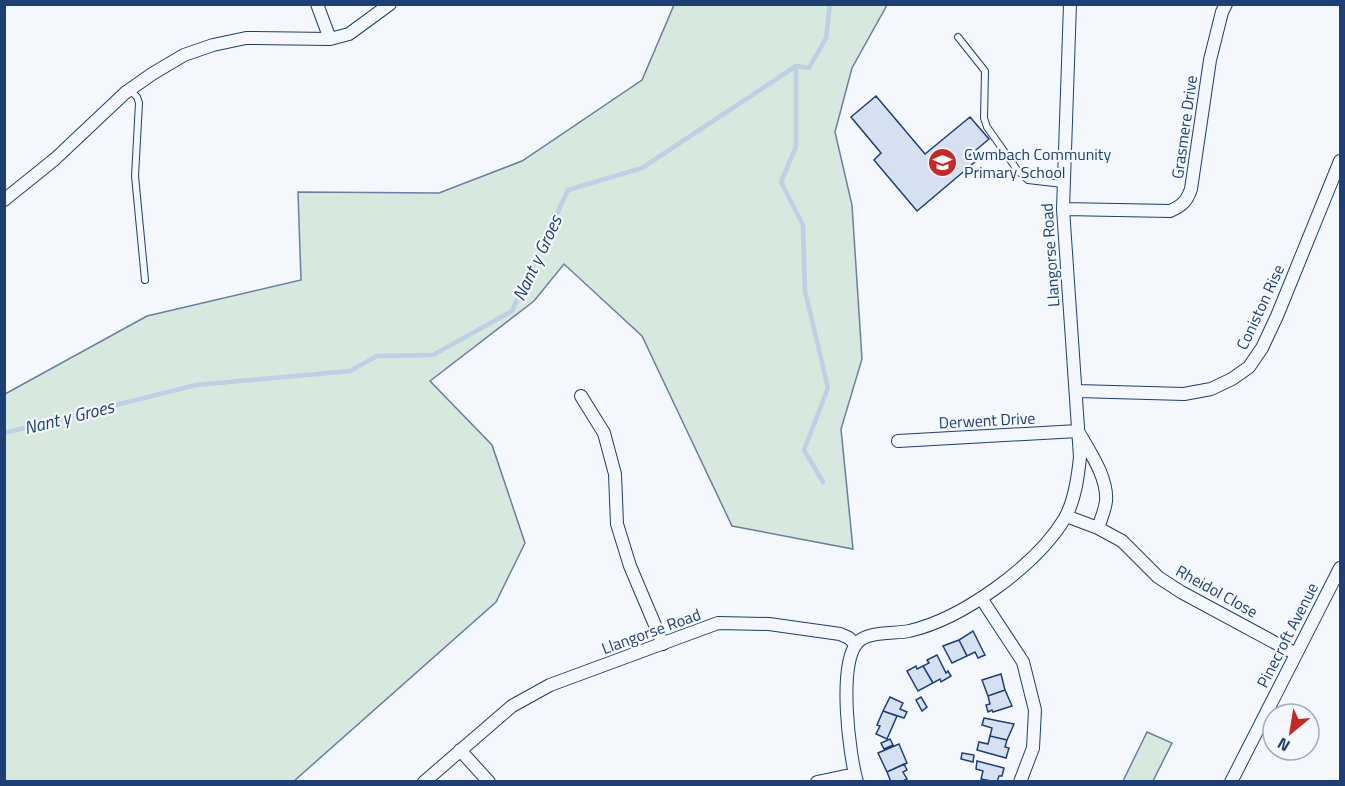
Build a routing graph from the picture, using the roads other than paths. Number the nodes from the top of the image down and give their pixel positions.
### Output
1 (317, 4) edge
2 (390, 4) edge
3 (1070, 4) edge
4 (1226, 4) edge
5 (958, 37) dead end
6 (330, 39) junction
7 (130, 90) junction
8 (1341, 161) edge
9 (1063, 184) junction
10 (4, 200) edge
11 (1063, 209) junction
12 (145, 280) dead end
13 (1077, 391) junction
14 (581, 396) dead end
15 (1078, 431) junction
16 (898, 441) dead end
17 (1066, 516) junction
18 (1098, 528) junction
19 (1339, 574) edge
20 (981, 598) junction
21 (663, 644) junction
22 (855, 644) junction
23 (1296, 654) junction
24 (460, 750) junction
25 (856, 778) edge
26 (424, 782) edge
27 (489, 782) edge
28 (817, 782) edge
29 (1020, 782) edge
30 (1231, 782) edge

1 - 6 street
2 - 6 street
3 - 9 street, Llangorse Road
4 - 11 street, Grasmere Drive
5 - 9 lane
6 - 7 street
7 - 10 street
7 - 12 lane
8 - 13 street, Coniston Rise
9 - 11 street, Llangorse Road
11 - 13 street, Llangorse Road
13 - 15 street, Llangorse Road
14 - 21 street
15 - 16 street, Derwent Drive
15 - 17 street, Llangorse Road
15 - 18 street, Llangorse Road
17 - 18 street, Rheidol Close
17 - 20 street, Llangorse Road
18 - 23 street, Rheidol Close
19 - 23 street, Pinecroft Avenue
20 - 22 street, Llangorse Road
20 - 29 street
21 - 22 street, Llangorse Road
21 - 24 street, Llangorse Road
22 - 25 street
23 - 30 street, Pinecroft Avenue
24 - 26 street, Llangorse Road
24 - 27 street
25 - 28 street

